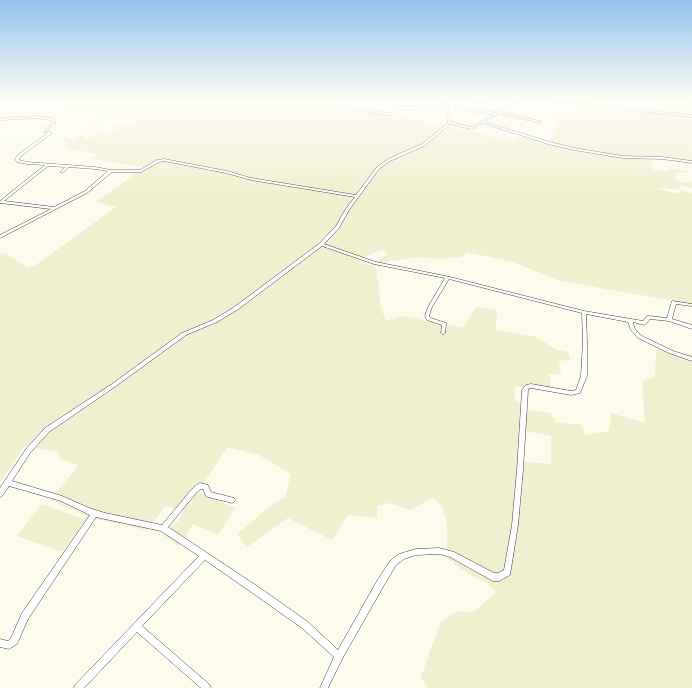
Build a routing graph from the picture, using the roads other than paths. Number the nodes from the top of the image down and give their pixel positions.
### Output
1 (44, 132) edge
2 (438, 132) edge
3 (514, 132) edge
4 (692, 162) edge
5 (47, 165) junction
6 (68, 166) junction
7 (111, 171) junction
8 (62, 172) dead end
9 (357, 196) junction
10 (0, 202) edge
11 (56, 208) junction
12 (0, 237) edge
13 (321, 244) junction
14 (447, 278) junction
15 (692, 305) edge
16 (584, 312) junction
17 (669, 320) junction
18 (630, 321) junction
19 (692, 327) edge
20 (443, 333) dead end
21 (692, 358) edge
22 (8, 483) junction
23 (0, 494) edge
24 (232, 500) dead end
25 (94, 513) junction
26 (163, 528) junction
27 (204, 556) junction
28 (137, 628) junction
29 (0, 642) edge
30 (339, 656) junction
31 (78, 688) edge
32 (207, 688) edge
33 (324, 688) edge

1 - 5 street
2 - 9 street
3 - 4 street
5 - 6 street
5 - 10 street
6 - 7 street
6 - 8 street
7 - 9 street
7 - 11 street
9 - 13 street
10 - 11 street
11 - 12 street
13 - 14 street
13 - 22 street
14 - 16 street
14 - 20 street
15 - 17 street
16 - 18 street
16 - 30 street
17 - 18 street
17 - 19 street
18 - 21 street
22 - 23 street
22 - 25 street
24 - 26 street
25 - 26 street
25 - 29 street
26 - 27 street
27 - 28 street
27 - 30 street
28 - 31 street
28 - 32 street
30 - 33 street

